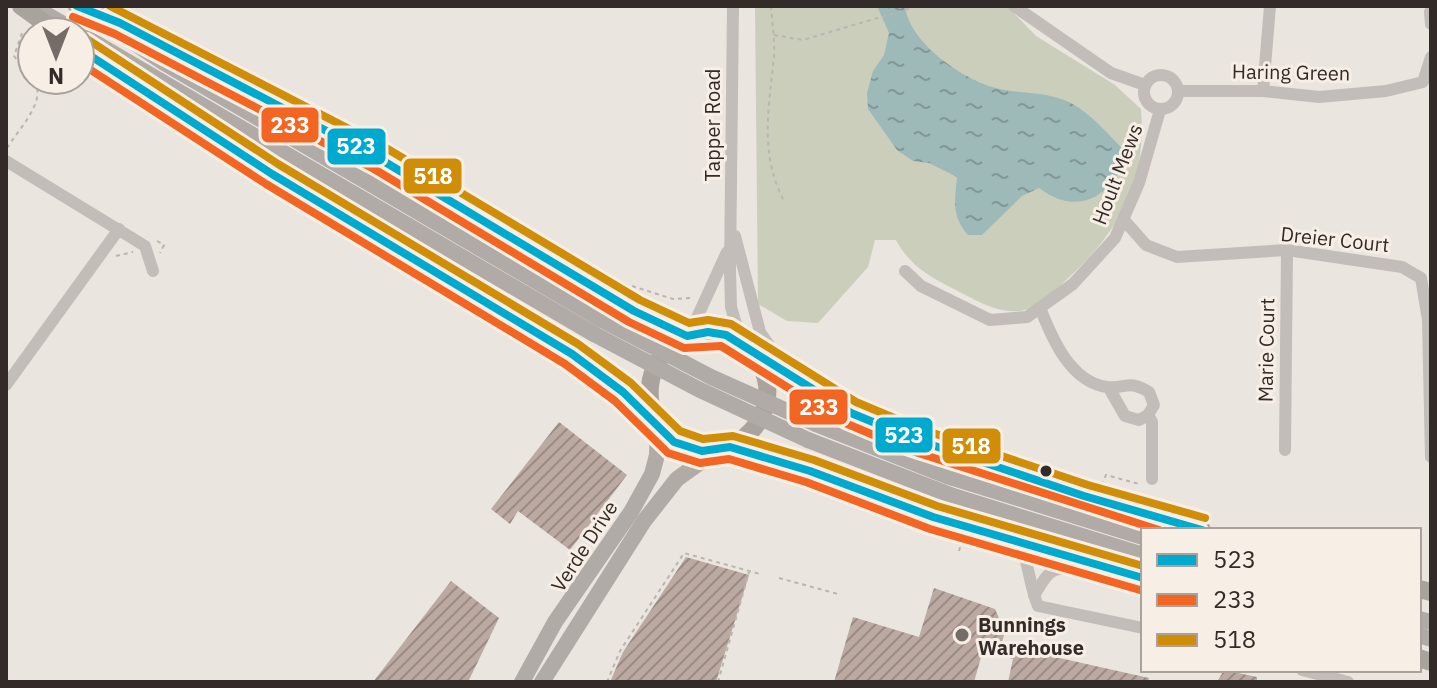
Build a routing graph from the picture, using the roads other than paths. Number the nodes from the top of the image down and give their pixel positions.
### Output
1 (733, 6) edge
2 (1014, 6) edge
3 (1270, 6) edge
4 (85, 10) edge
5 (96, 43) edge
6 (1431, 57) edge
7 (96, 59) edge
8 (1145, 85) junction
9 (1179, 91) junction
10 (1263, 91) junction
11 (1160, 110) junction
12 (6, 161) edge
13 (1124, 220) junction
14 (731, 221) junction
15 (119, 229) junction
16 (730, 245) junction
17 (1287, 250) junction
18 (153, 271) dead end
19 (905, 271) dead end
20 (1040, 308) junction
21 (598, 327) junction
22 (688, 336) junction
23 (749, 350) junction
24 (793, 377) junction
25 (6, 385) edge
26 (1109, 388) junction
27 (1148, 415) junction
28 (656, 422) junction
29 (812, 432) junction
30 (723, 449) junction
31 (1285, 450) dead end
32 (1431, 457) edge
33 (1152, 479) road end
34 (1195, 528) edge
35 (1141, 536) edge
36 (1020, 543) junction
37 (1141, 554) edge
38 (1124, 572) junction
39 (1141, 577) edge
40 (1034, 595) junction
41 (1141, 627) edge
42 (1310, 672) edge
43 (522, 682) edge
44 (542, 682) edge
45 (1348, 682) edge

1 - 14 street, Tapper Road
2 - 8 street
3 - 10 street
4 - 21 main road
4 - 22 highway
5 - 21 main road
6 - 10 street, Haring Green
7 - 28 highway
8 - 9 street
8 - 11 street
9 - 10 street, Haring Green
9 - 11 street
11 - 13 street, Hoult Mews
12 - 15 street
13 - 17 street, Dreier Court
13 - 20 street, Hoult Mews
14 - 16 street, Tapper Road
14 - 24 street
15 - 18 street
15 - 25 street
16 - 22 street, Tapper Road
16 - 23 street, Tapper Road
17 - 31 street, Marie Court
17 - 32 street, Dreier Court
19 - 20 street, Hoult Mews
20 - 26 street
21 - 29 main road, bridge
22 - 23 highway
22 - 28 highway
23 - 24 highway
23 - 30 highway
24 - 34 highway
26 - 27 street
26 - 27 street
27 - 33 street
28 - 30 highway
28 - 43 main road, Verde Drive
29 - 35 main road
29 - 37 main road
30 - 36 highway
30 - 44 main road, Verde Drive
36 - 38 highway
36 - 40 street
38 - 39 highway
38 - 40 street
40 - 41 street
42 - 45 street

